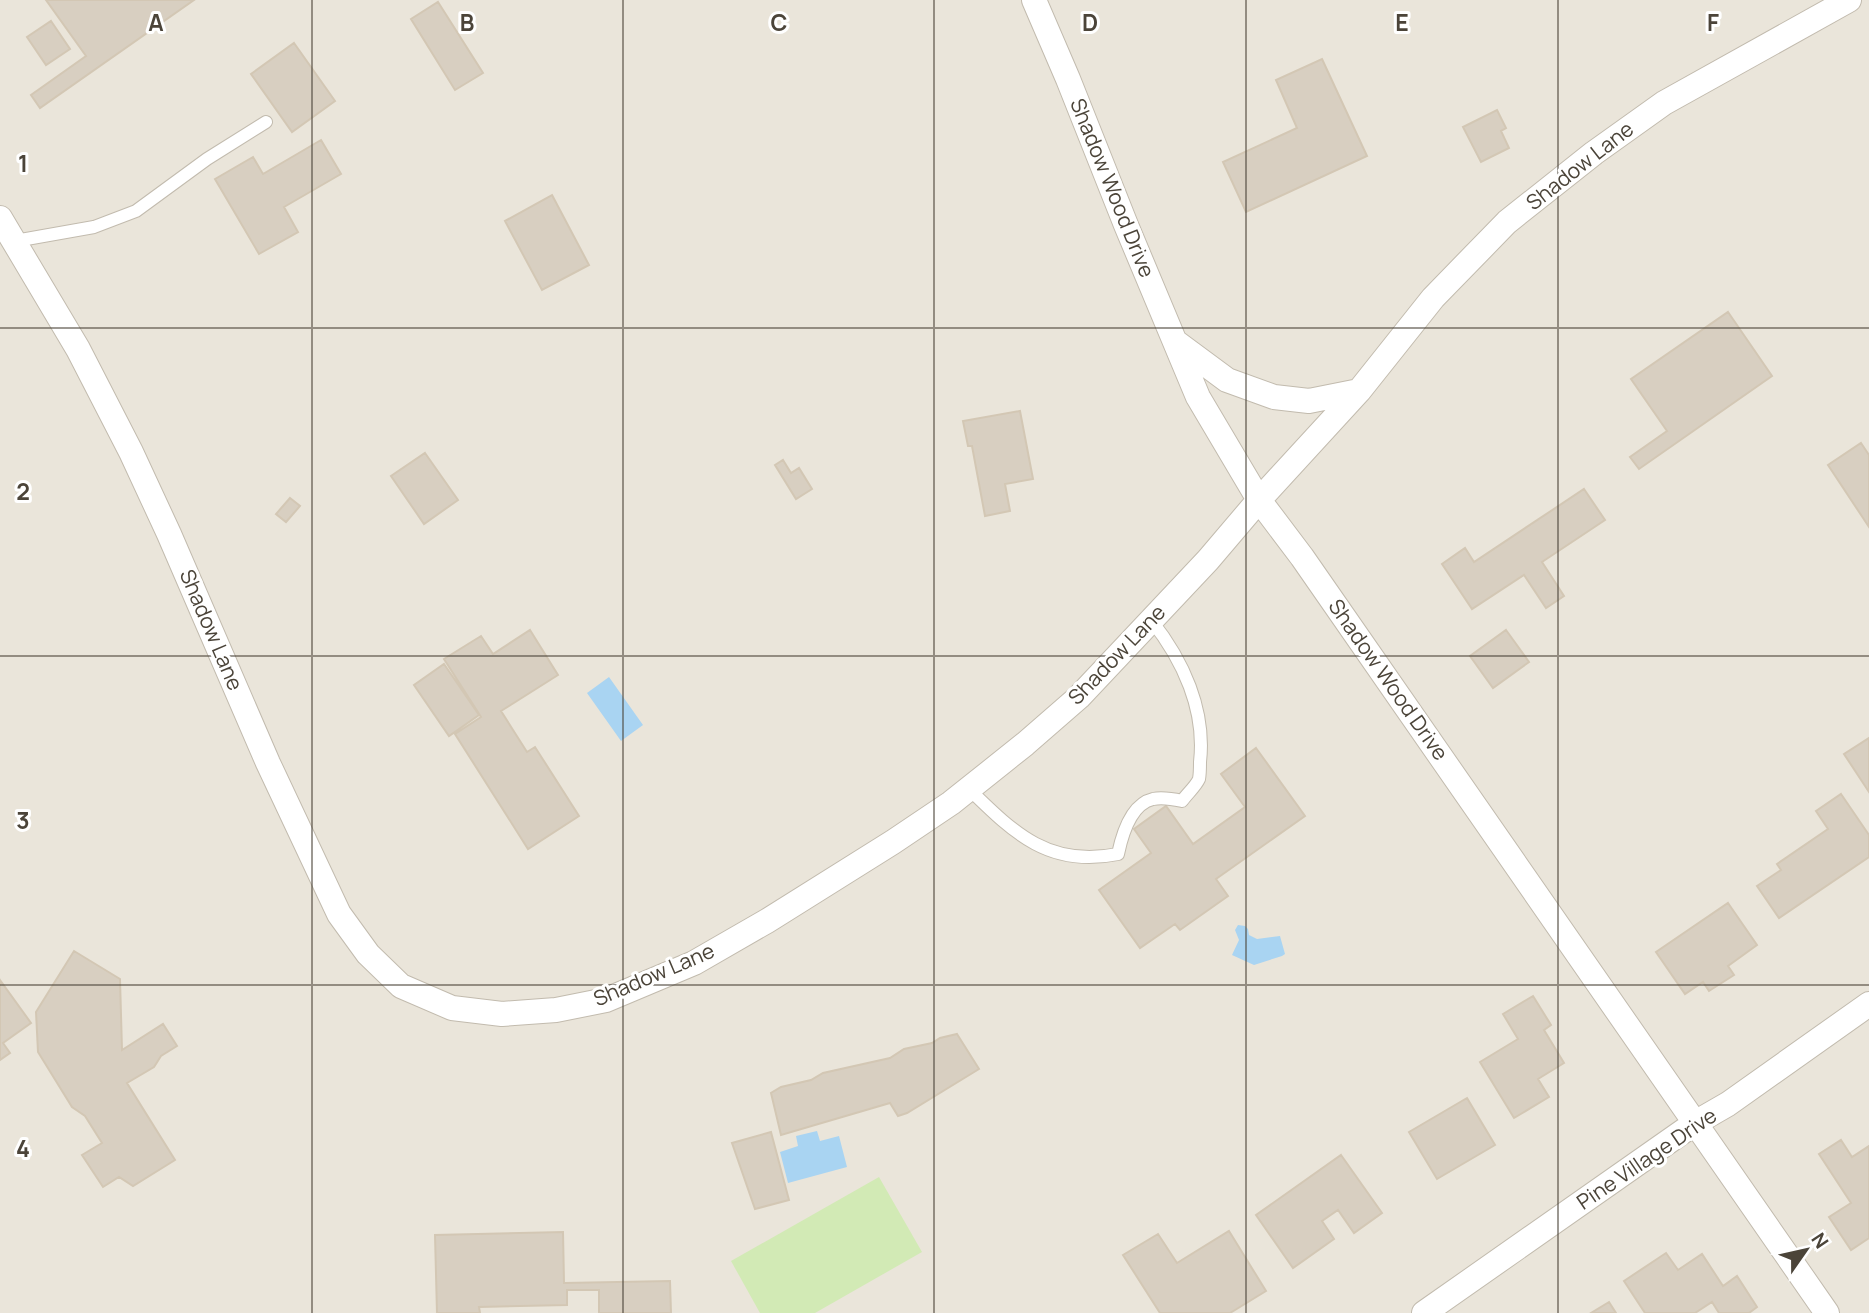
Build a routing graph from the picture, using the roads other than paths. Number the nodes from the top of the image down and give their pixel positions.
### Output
1 (1034, 0) edge
2 (1849, 0) edge
3 (266, 121) dead end
4 (0, 218) edge
5 (15, 241) junction
6 (1175, 342) junction
7 (1359, 391) junction
8 (1259, 500) junction
9 (1151, 620) junction
10 (969, 789) junction
11 (1869, 1004) edge
12 (1695, 1123) junction
13 (1424, 1313) edge
14 (1827, 1313) edge

1 - 6 street, Shadow Wood Drive
2 - 7 street, Shadow Lane
3 - 5 lane
4 - 5 street, Shadow Lane
5 - 10 street, Shadow Lane
6 - 7 street
6 - 8 street, Shadow Wood Drive
7 - 8 street, Shadow Lane
8 - 9 street, Shadow Lane
8 - 12 street, Shadow Wood Drive
9 - 10 street, Shadow Lane
9 - 10 lane
11 - 12 street, Pine Village Drive
12 - 13 street, Pine Village Drive
12 - 14 street, Shadow Wood Drive

